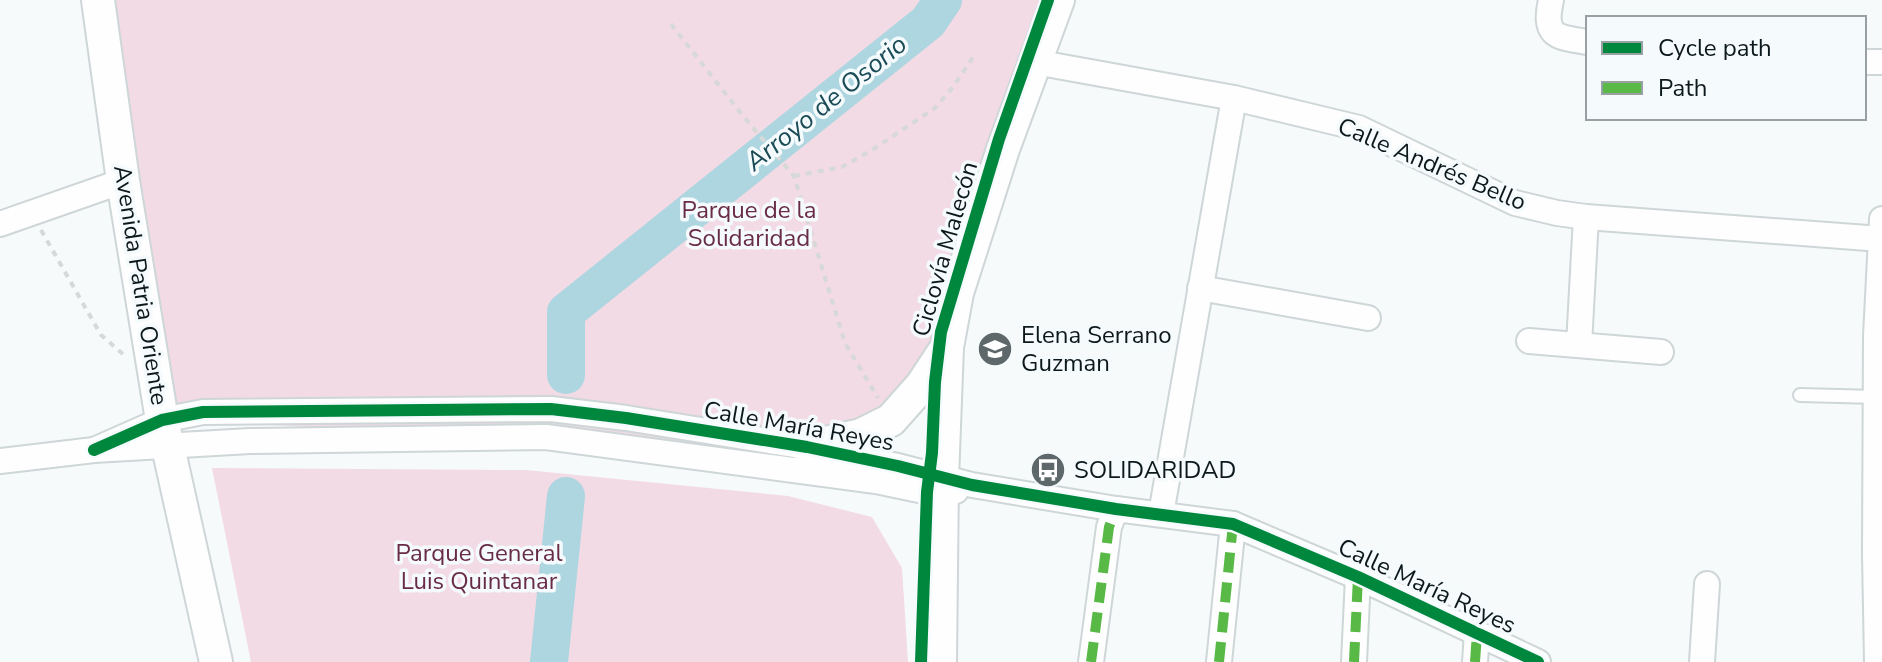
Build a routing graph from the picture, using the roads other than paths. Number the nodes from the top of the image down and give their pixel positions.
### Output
1 (98, 0) edge
2 (1058, 0) edge
3 (1551, 0) edge
4 (1586, 42) edge
5 (1035, 62) junction
6 (1234, 98) junction
7 (123, 181) junction
8 (1586, 217) junction
9 (1882, 219) edge
10 (0, 224) edge
11 (1881, 239) edge
12 (1200, 288) junction
13 (1368, 318) dead end
14 (1879, 336) edge
15 (1529, 341) dead end
16 (1579, 345) junction
17 (947, 347) junction
18 (1661, 352) dead end
19 (1800, 395) dead end
20 (1877, 397) junction
21 (1879, 430) edge
22 (165, 433) junction
23 (807, 447) junction
24 (0, 461) edge
25 (952, 486) junction
26 (1116, 509) junction
27 (1161, 514) junction
28 (1233, 524) junction
29 (1879, 554) edge
30 (1358, 577) junction
31 (1707, 584) dead end
32 (1477, 633) junction
33 (216, 662) edge
34 (940, 662) edge
35 (1091, 662) edge
36 (1219, 662) edge
37 (1354, 662) edge
38 (1475, 662) edge
39 (1538, 662) edge
40 (1702, 662) edge
41 (1877, 662) edge

1 - 7 street, Avenida Patria Oriente
2 - 5 street
3 - 4 street
5 - 6 street, Calle Andrés Bello
5 - 17 street
6 - 8 street, Calle Andrés Bello
6 - 12 street
7 - 10 street
7 - 22 street, Avenida Patria Oriente
8 - 11 street, Calle Andrés Bello
8 - 16 street
9 - 11 street
11 - 14 street
12 - 13 street
12 - 27 street
14 - 20 street
15 - 16 street
16 - 18 street
17 - 23 street
17 - 25 street
19 - 20 lane
20 - 21 street
21 - 29 street
22 - 23 street, Calle María Reyes
22 - 24 street
22 - 25 street, Calle María Reyes
22 - 33 street, Avenida Patria Oriente
23 - 25 street, Calle María Reyes
25 - 26 street, Calle María Reyes
25 - 34 street
26 - 27 street, Calle María Reyes
26 - 35 street
27 - 28 street, Calle María Reyes
28 - 30 street, Calle María Reyes
28 - 36 street
29 - 41 street
30 - 32 street, Calle María Reyes
30 - 37 street
31 - 40 street
32 - 38 street
32 - 39 street, Calle María Reyes

